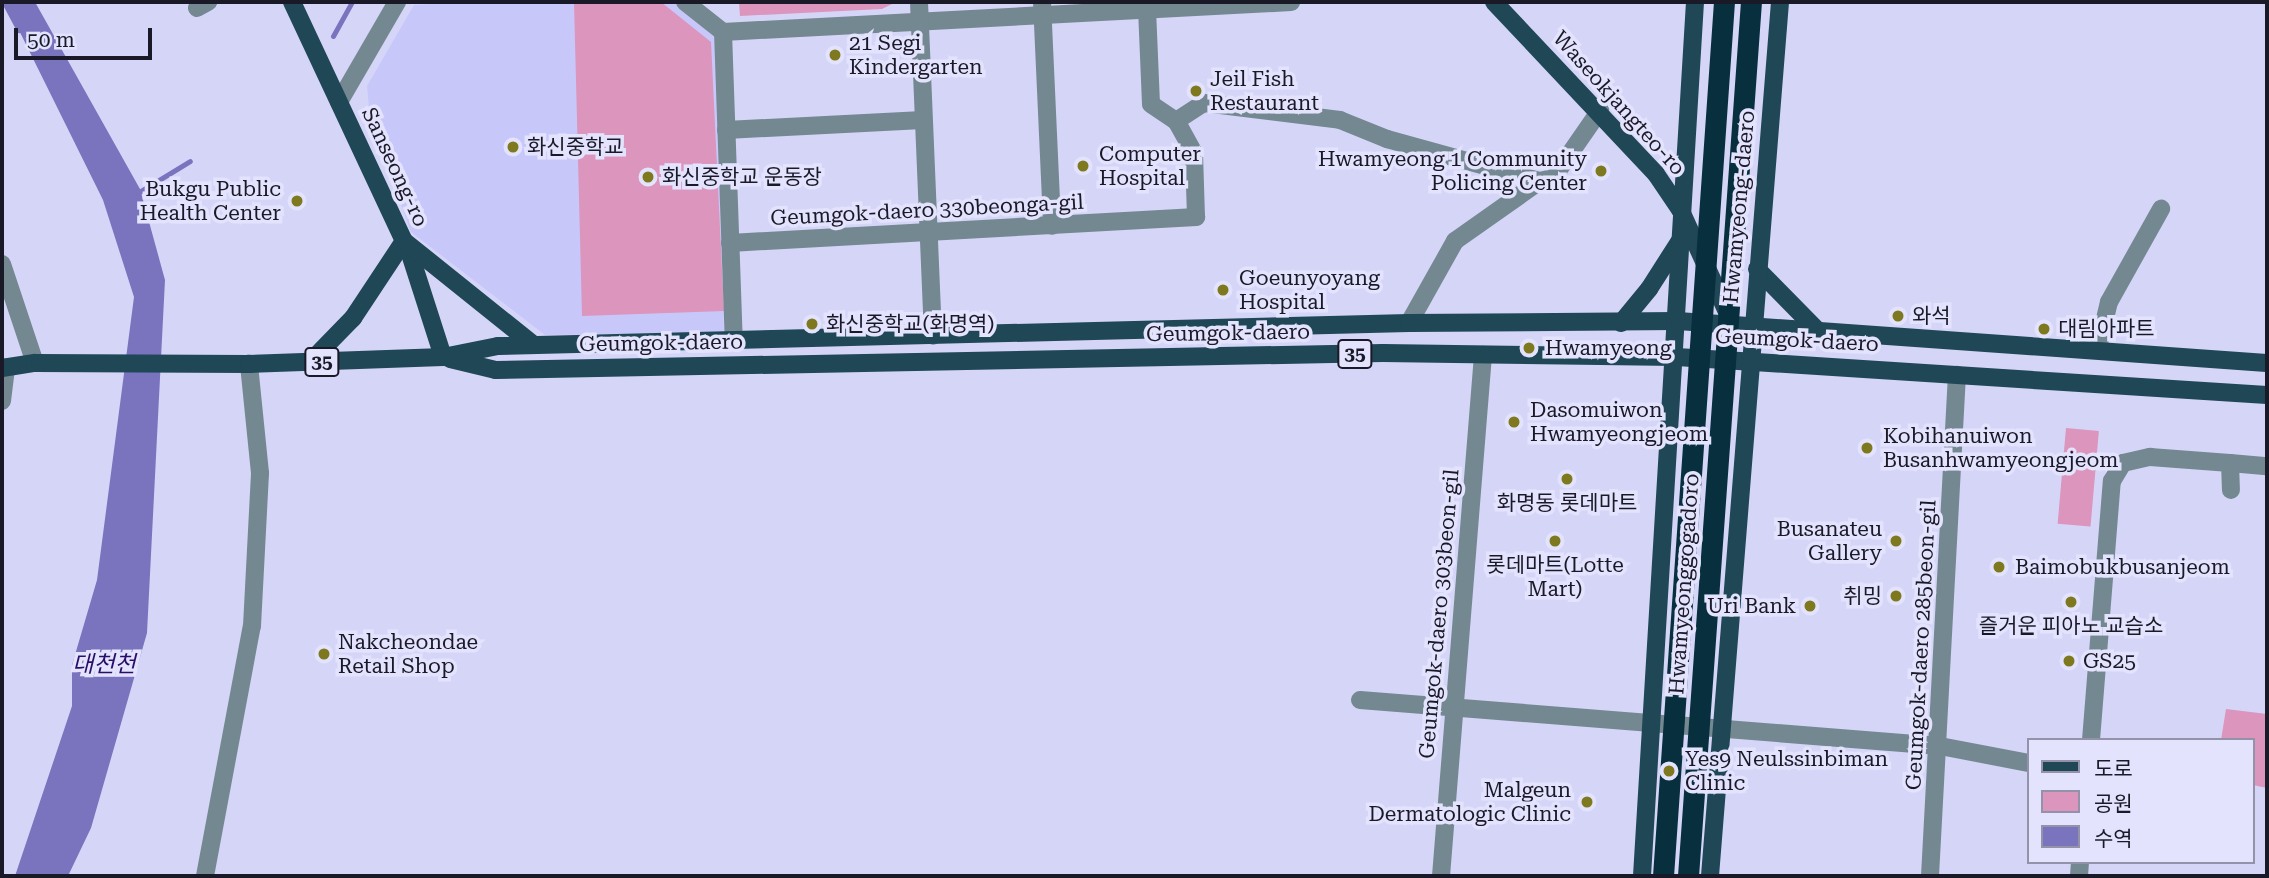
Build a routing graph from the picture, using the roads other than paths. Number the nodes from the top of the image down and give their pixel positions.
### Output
1 (292, 2) edge
2 (397, 2) edge
3 (685, 2) edge
4 (919, 2) edge
5 (1291, 2) edge
6 (1494, 2) edge
7 (1695, 2) edge
8 (1724, 2) edge
9 (1751, 2) edge
10 (1780, 2) edge
11 (1253, 3) edge
12 (1043, 8) edge
13 (1147, 10) junction
14 (920, 22) junction
15 (723, 32) junction
16 (339, 102) junction
17 (1600, 110) junction
18 (923, 120) junction
19 (1176, 121) junction
20 (726, 130) junction
21 (1540, 181) junction
22 (2161, 209) dead end
23 (1681, 211) junction
24 (1052, 226) junction
25 (929, 233) junction
26 (1681, 240) junction
27 (404, 241) junction
28 (730, 243) junction
29 (2, 264) edge
30 (1756, 269) junction
31 (1678, 321) junction
32 (1409, 323) junction
33 (1621, 323) junction
34 (1732, 323) junction
35 (1752, 325) junction
36 (1816, 329) junction
37 (933, 336) junction
38 (734, 340) junction
39 (534, 345) junction
40 (2098, 348) junction
41 (1483, 355) junction
42 (443, 357) junction
43 (1677, 357) junction
44 (1748, 359) junction
45 (310, 362) junction
46 (38, 363) junction
47 (2267, 363) edge
48 (248, 364) junction
49 (4, 367) edge
50 (1957, 375) junction
51 (2267, 395) edge
52 (2, 401) edge
53 (2230, 463) junction
54 (2267, 466) edge
55 (2231, 490) dead end
56 (1360, 700) dead end
57 (1454, 709) junction
58 (1654, 724) junction
59 (1721, 729) junction
60 (2091, 738) edge
61 (1940, 746) junction
62 (2028, 762) edge
63 (205, 876) edge
64 (1441, 876) edge
65 (1643, 876) edge
66 (1663, 876) edge
67 (1688, 876) edge
68 (1710, 876) edge
69 (1930, 876) edge

1 - 16 main road, Sanseong-ro
2 - 16 street
3 - 15 street
4 - 14 street
5 - 11 street
6 - 17 main road, Waseokjangteo-ro
7 - 23 main road
8 - 66 highway, Hwamyeonggogadoro
9 - 67 highway, Hwamyeonggogadoro
10 - 30 main road, Hwamyeong-daero
11 - 13 street
12 - 13 street
12 - 14 street
12 - 24 street
13 - 19 street, Geumgok-daero 330beonga-gil
14 - 15 street
14 - 18 street
15 - 20 street
16 - 27 main road, Sanseong-ro
17 - 21 street
17 - 23 main road, Waseokjangteo-ro
18 - 20 street
18 - 25 street
19 - 21 street
19 - 24 street, Geumgok-daero 330beonga-gil
20 - 28 street
21 - 32 street
22 - 40 street
23 - 26 main road
23 - 34 main road, Waseokjangteo-ro
24 - 25 street, Geumgok-daero 330beonga-gil
25 - 28 street, Geumgok-daero 330beonga-gil
25 - 37 street
26 - 31 main road
26 - 33 main road
27 - 39 main road
27 - 42 main road, Sanseong-ro
27 - 45 main road
28 - 38 street
29 - 46 street
30 - 35 main road, Hwamyeong-daero
30 - 36 main road
31 - 33 main road, Geumgok-daero / 35
31 - 34 main road, Geumgok-daero / 35
31 - 43 main road
32 - 33 main road, Geumgok-daero / 35
32 - 37 main road, Geumgok-daero / 35
34 - 35 main road, Geumgok-daero / 35
34 - 44 main road, Waseokjangteo-ro
35 - 36 main road, Geumgok-daero / 35
35 - 44 main road, Hwamyeong-daero
36 - 40 main road, Geumgok-daero / 35
37 - 38 main road, Geumgok-daero / 35
38 - 39 main road, Geumgok-daero / 35
39 - 42 main road, Geumgok-daero / 35
40 - 47 main road, Geumgok-daero / 35
41 - 42 main road, Geumgok-daero / 35
41 - 43 main road, Geumgok-daero / 35
41 - 57 street, Geumgok-daero 303beon-gil
42 - 45 main road, Geumgok-daero / 35
43 - 44 main road, Geumgok-daero / 35
43 - 58 main road
44 - 50 main road, Geumgok-daero / 35
44 - 59 main road, Hwamyeong-daero
45 - 48 main road, Geumgok-daero / 35
46 - 48 main road, Geumgok-daero / 35
46 - 49 main road, 35
48 - 63 street
49 - 52 street
50 - 51 main road, Geumgok-daero / 35
50 - 61 street, Geumgok-daero 285beon-gil
53 - 54 street
53 - 55 street
53 - 60 street
56 - 57 street
57 - 58 street
57 - 64 street, Geumgok-daero 303beon-gil
58 - 59 street
58 - 65 main road
59 - 61 street
59 - 68 main road, Hwamyeong-daero
61 - 62 street
61 - 69 street, Geumgok-daero 285beon-gil

